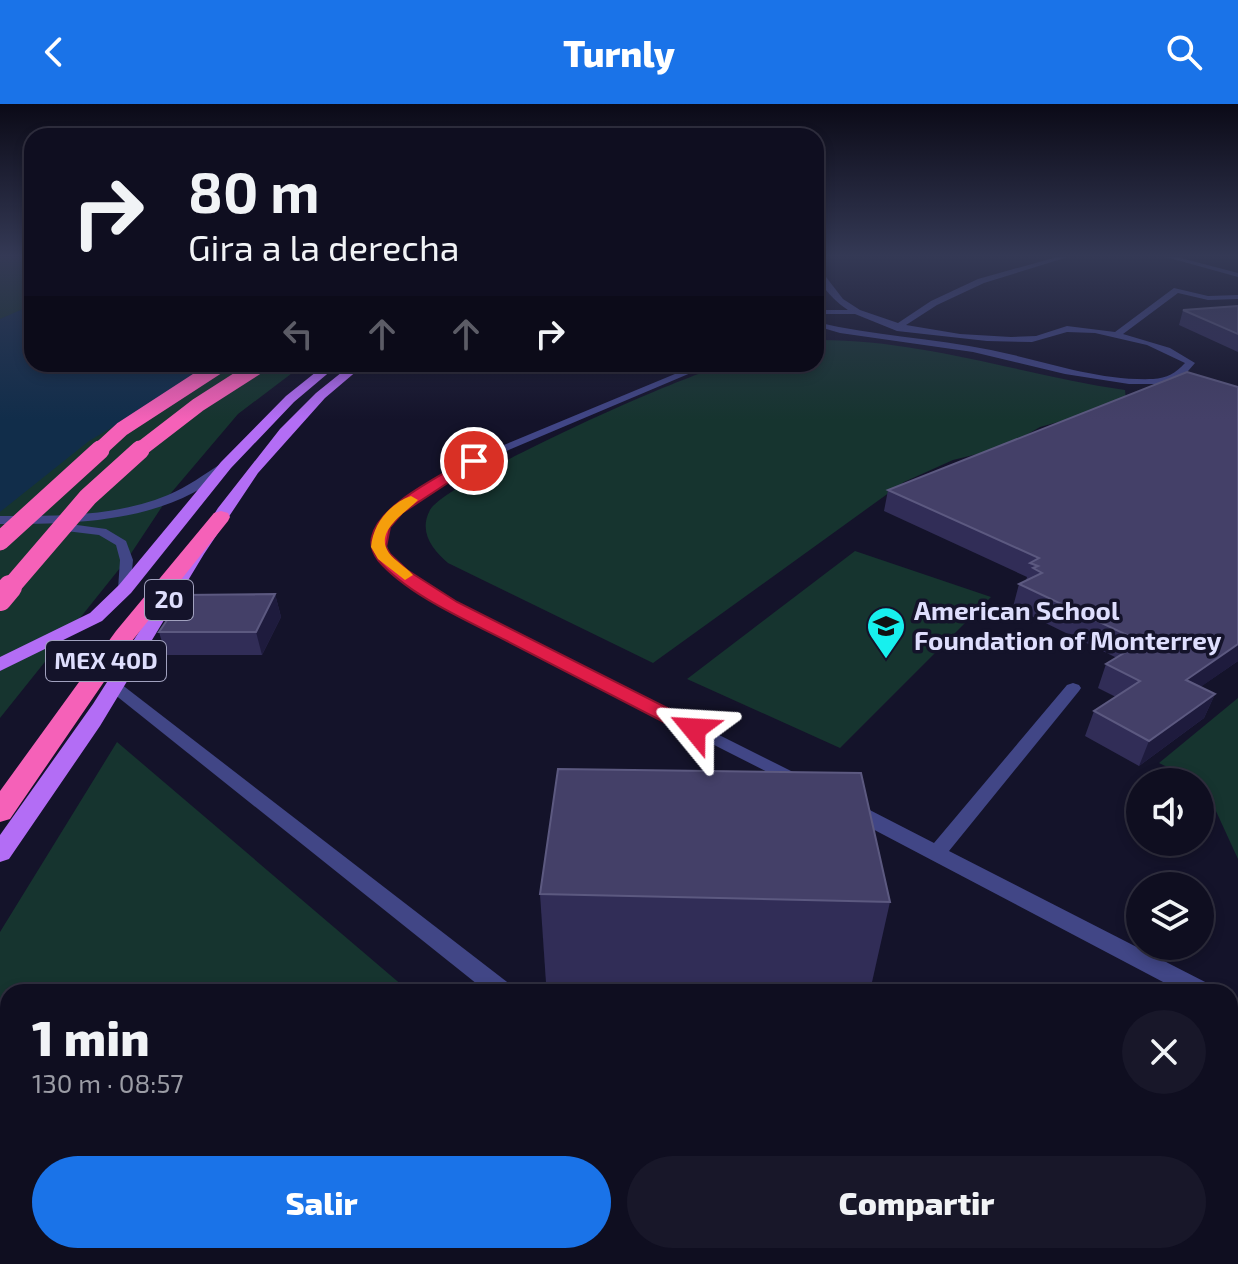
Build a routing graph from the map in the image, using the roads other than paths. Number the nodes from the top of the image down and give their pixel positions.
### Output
1 (924, 311) edge
2 (1148, 311) edge
3 (824, 312) edge
4 (859, 312) joint
5 (901, 325) junction
6 (824, 326) edge
7 (872, 335) junction
8 (1114, 336) junction
9 (210, 372) edge
10 (248, 372) edge
11 (323, 372) edge
12 (350, 372) edge
13 (688, 372) edge
14 (226, 465) junction
15 (221, 517) junction
16 (0, 520) edge
17 (72, 524) junction
18 (0, 528) edge
19 (0, 541) edge
20 (125, 589) junction
21 (0, 599) edge
22 (0, 665) edge
23 (115, 687) junction
24 (1073, 688) dead end
25 (812, 789) edge
26 (840, 803) edge
27 (0, 812) edge
28 (0, 853) edge
29 (937, 853) junction
30 (493, 984) edge
31 (1188, 984) edge

1 - 5 street
2 - 8 street
3 - 4 street
4 - 5 street
5 - 7 street
5 - 8 street
6 - 7 street
7 - 8 street
9 - 19 highway, bridge
10 - 21 highway, bridge
11 - 14 main road, 20
12 - 15 main road, 20
13 - 25 street
14 - 17 street
14 - 20 main road, 20
15 - 23 main road, 20
15 - 27 highway, MEX 40D
16 - 17 street, bridge
17 - 18 street, bridge
17 - 20 street
20 - 22 main road, 20
23 - 28 main road, 20
23 - 30 street
24 - 29 street
26 - 29 street
29 - 31 street

